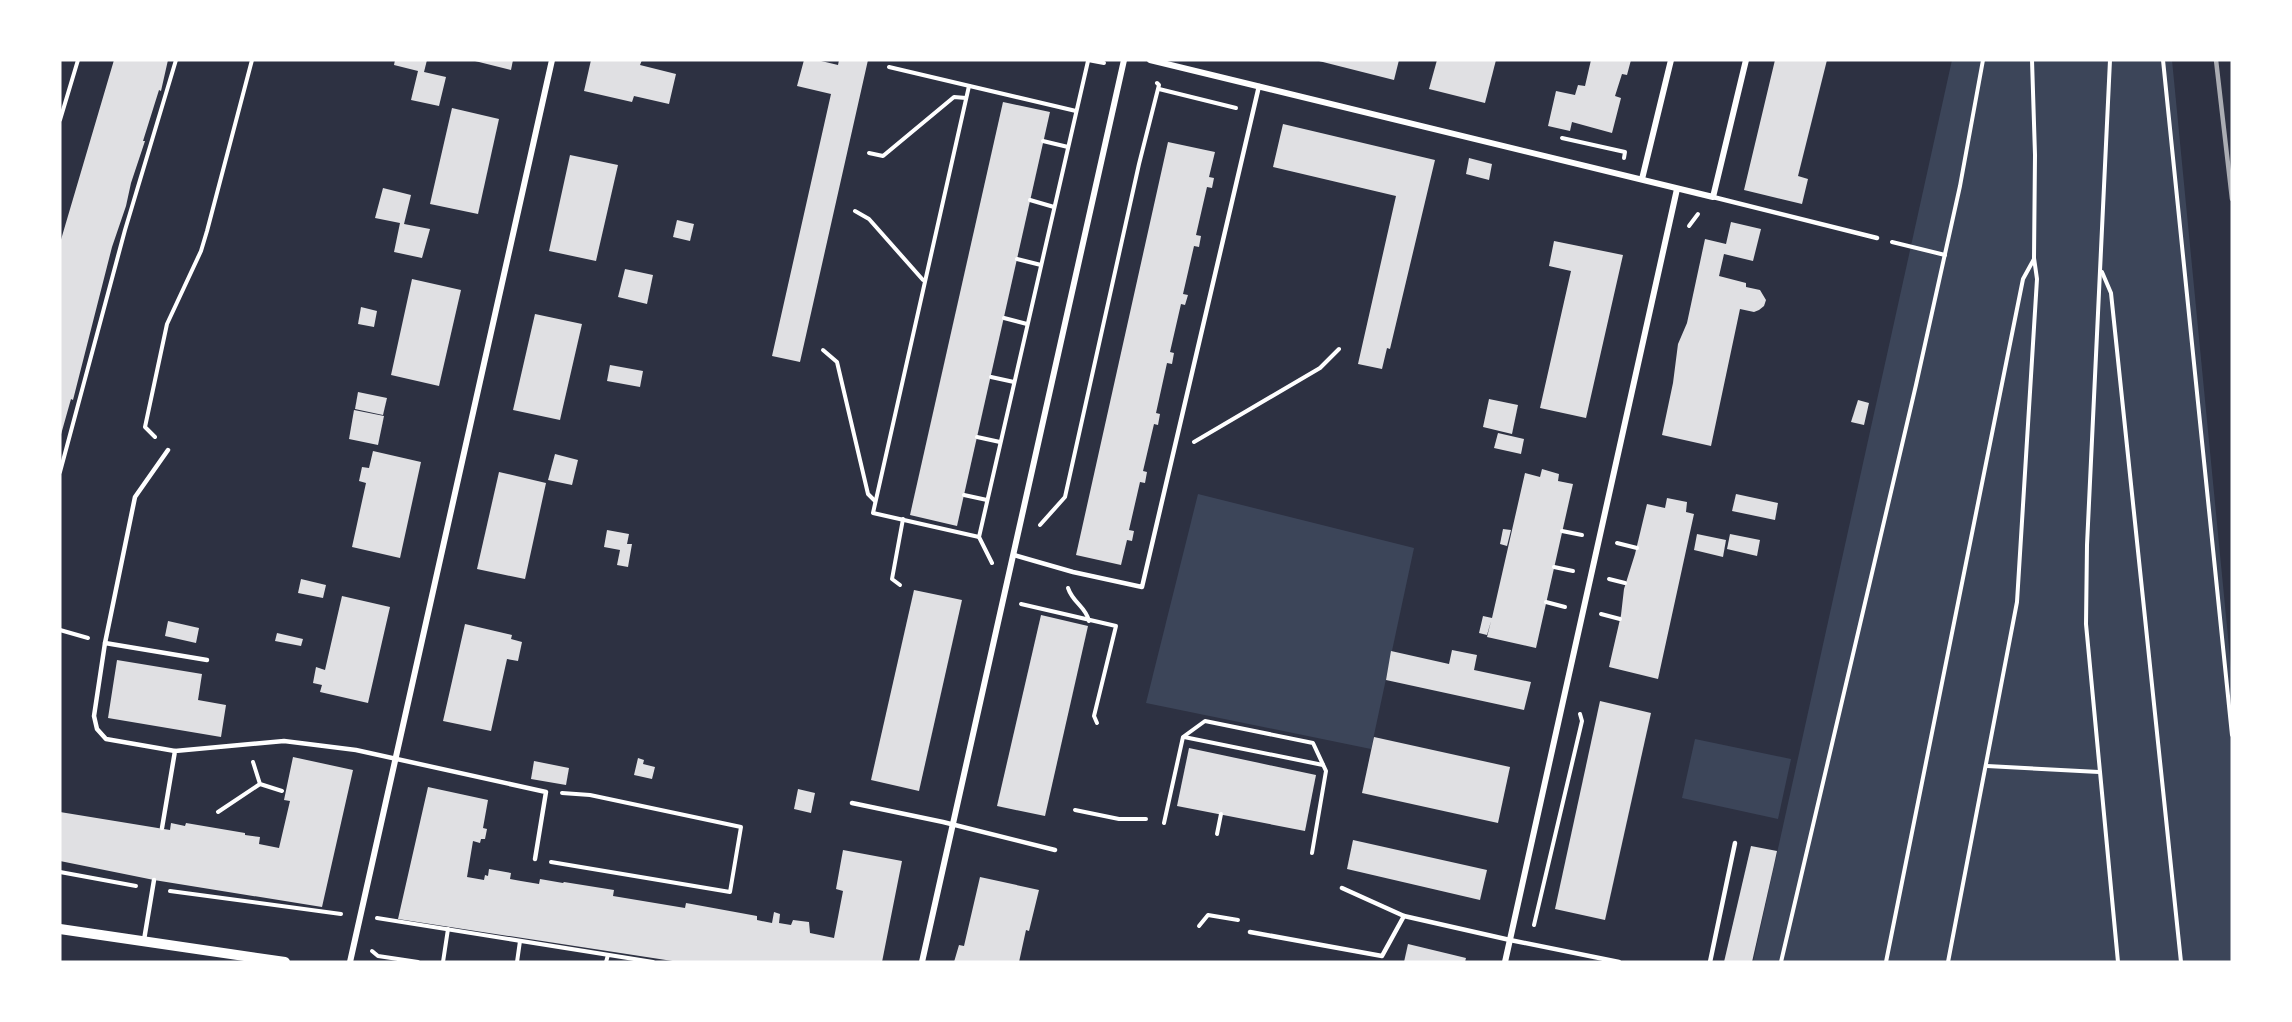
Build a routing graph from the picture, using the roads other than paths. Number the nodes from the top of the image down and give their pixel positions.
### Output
1 (552, 60) edge
2 (1124, 60) edge
3 (1150, 60) edge
4 (1671, 60) edge
5 (1746, 60) edge
6 (1259, 86) junction
7 (1642, 179) junction
8 (1677, 189) junction
9 (1713, 197) junction
10 (1877, 238) road end
11 (168, 450) road end
12 (1014, 555) junction
13 (105, 643) junction
14 (207, 660) dead end
15 (174, 751) junction
16 (396, 760) junction
17 (852, 803) dead end
18 (953, 825) junction
19 (162, 828) dead end
20 (1735, 843) dead end
21 (1055, 850) dead end
22 (535, 860) road end
23 (154, 879) dead end
24 (1342, 888) dead end
25 (1404, 916) junction
26 (60, 929) edge
27 (1250, 932) road end
28 (144, 940) junction
29 (1510, 940) junction
30 (285, 962) edge
31 (350, 962) edge
32 (922, 962) edge
33 (1505, 962) edge
34 (1619, 962) edge
35 (1710, 962) edge

1 - 16 street
2 - 12 street
3 - 6 street
4 - 7 street
5 - 9 street
6 - 7 street
6 - 12 lane
7 - 8 street
8 - 9 street
8 - 29 street
9 - 10 lane
11 - 13 lane
12 - 18 street
13 - 14 lane
13 - 15 lane
15 - 16 lane
15 - 19 lane
16 - 22 lane
16 - 31 street
17 - 18 lane
18 - 21 lane
18 - 32 street
20 - 35 lane
23 - 28 lane
24 - 25 lane
25 - 27 lane
25 - 29 lane
26 - 28 street
28 - 30 street
29 - 33 street
29 - 34 lane

